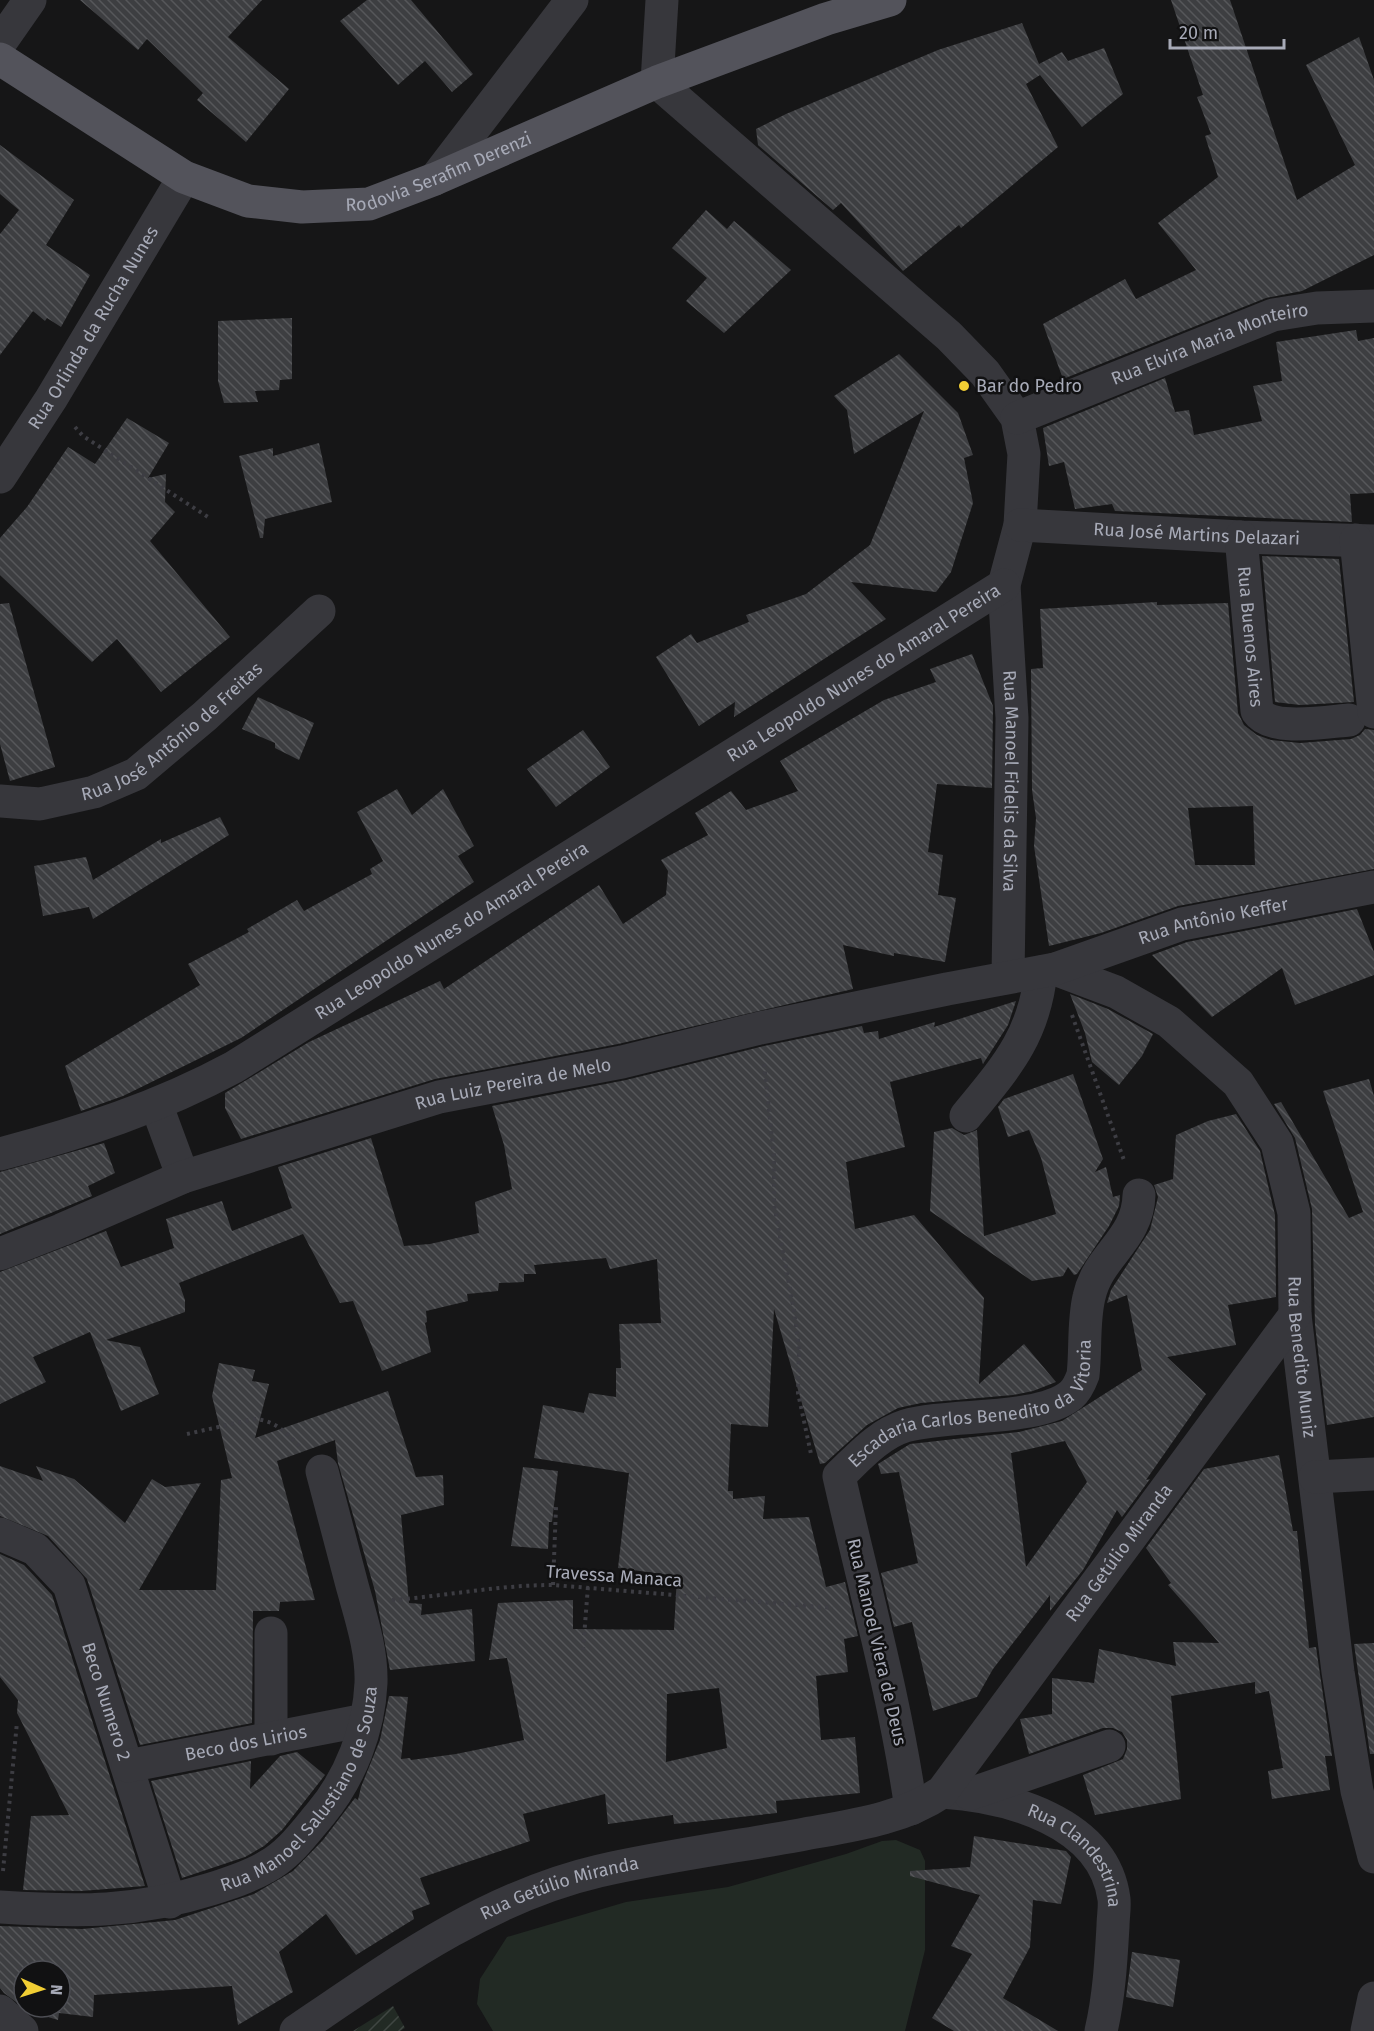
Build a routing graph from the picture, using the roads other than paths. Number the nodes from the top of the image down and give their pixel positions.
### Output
1 (30, 0) edge
2 (573, 0) edge
3 (662, 0) edge
4 (890, 0) edge
5 (0, 43) edge
6 (0, 59) edge
7 (657, 82) junction
8 (184, 177) junction
9 (435, 179) junction
10 (1374, 306) edge
11 (1017, 418) junction
12 (0, 477) edge
13 (1020, 525) junction
14 (1241, 537) junction
15 (1365, 540) edge
16 (1004, 585) junction
17 (319, 610) dead end
18 (1361, 716) edge
19 (0, 801) edge
20 (1374, 887) edge
21 (1048, 970) junction
22 (1008, 977) junction
23 (156, 1104) junction
24 (966, 1116) dead end
25 (0, 1154) edge
26 (183, 1177) junction
27 (1139, 1195) road end
28 (0, 1254) edge
29 (1295, 1315) junction
30 (322, 1471) road end
31 (1374, 1474) edge
32 (839, 1476) joint
33 (1315, 1477) junction
34 (0, 1534) edge
35 (271, 1633) dead end
36 (365, 1720) junction
37 (271, 1739) junction
38 (1109, 1746) dead end
39 (128, 1766) junction
40 (956, 1792) junction
41 (911, 1809) junction
42 (1374, 1857) edge
43 (170, 1902) junction
44 (0, 1907) edge
45 (1374, 1998) edge
46 (297, 2031) edge
47 (1101, 2031) edge
48 (1367, 2031) edge

1 - 5 street
2 - 9 street
3 - 7 street
4 - 7 main road, Rodovia Serafim Derenzi
6 - 8 main road, Rodovia Serafim Derenzi
7 - 9 main road, Rodovia Serafim Derenzi
7 - 11 street, Rua Leopoldo Nunes do Amaral Pereira
8 - 9 main road, Rodovia Serafim Derenzi
8 - 12 street, Rua Orlinda da Rucha Nunes
10 - 11 street, Rua Elvira Maria Monteiro
11 - 13 street, Rua Leopoldo Nunes do Amaral Pereira
13 - 14 street, Rua José Martins Delazari
13 - 16 street, Rua Leopoldo Nunes do Amaral Pereira
14 - 15 street, Rua José Martins Delazari
14 - 18 street, Rua Buenos Aires
15 - 18 street
16 - 22 street, Rua Manoel Fidelis da Silva
16 - 23 street, Rua Leopoldo Nunes do Amaral Pereira
17 - 19 street, Rua José Antônio de Freitas
20 - 21 street, Rua Antônio Keffer
21 - 22 street, Rua Luiz Pereira de Melo
21 - 24 street
21 - 29 street, Rua Benedito Muniz
22 - 26 street, Rua Luiz Pereira de Melo
23 - 25 street, Rua Leopoldo Nunes do Amaral Pereira
23 - 26 street
26 - 28 street, Rua Luiz Pereira de Melo
27 - 32 street, Escadaria Carlos Benedito da Vitoria
29 - 33 street, Rua Benedito Muniz
29 - 40 street, Rua Getúlio Miranda
30 - 36 street, Rua Manoel Salustiano de Souza
31 - 33 street
32 - 41 street, Rua Manoel Viera de Deus
33 - 42 street, Rua Benedito Muniz
34 - 39 street, Beco Numero 2
35 - 37 street
36 - 37 street, Beco dos Lirios
36 - 43 street, Rua Manoel Salustiano de Souza
37 - 39 street, Beco dos Lirios
38 - 40 street
39 - 43 street, Beco Numero 2
40 - 41 street, Rua Getúlio Miranda
40 - 47 street, Rua Clandestrina
41 - 46 street, Rua Getúlio Miranda
43 - 44 street, Rua Manoel Salustiano de Souza
45 - 48 street

